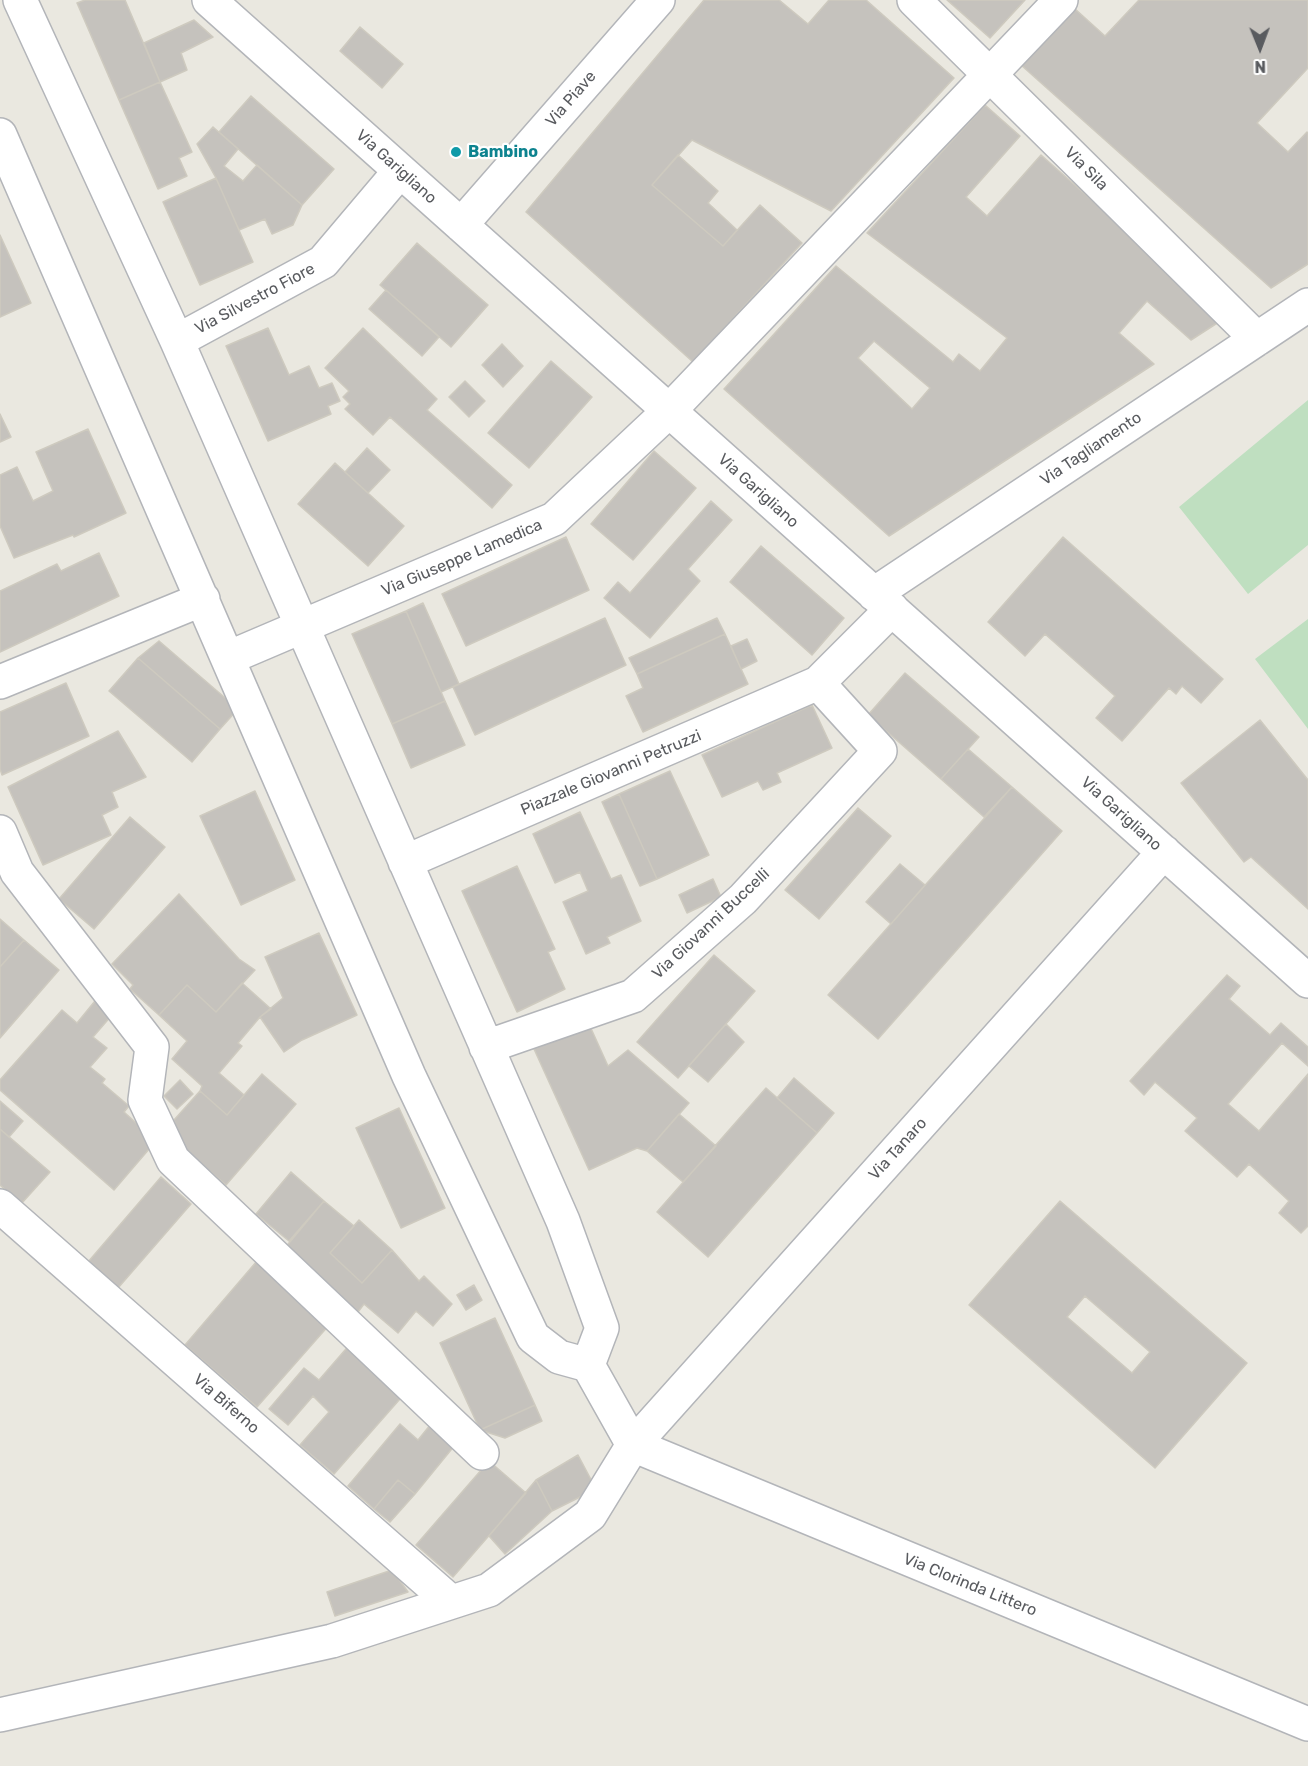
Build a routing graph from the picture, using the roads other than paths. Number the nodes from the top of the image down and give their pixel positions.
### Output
1 (20, 0) edge
2 (209, 0) edge
3 (658, 0) edge
4 (914, 0) edge
5 (1061, 0) edge
6 (990, 75) junction
7 (0, 135) edge
8 (400, 171) junction
9 (461, 225) junction
10 (1308, 305) edge
11 (1257, 339) junction
12 (177, 341) junction
13 (665, 415) junction
14 (203, 599) junction
15 (883, 602) junction
16 (301, 626) junction
17 (228, 658) junction
18 (0, 682) edge
19 (818, 683) junction
20 (0, 831) edge
21 (1164, 852) junction
22 (405, 862) junction
23 (1308, 981) edge
24 (486, 1047) junction
25 (0, 1206) edge
26 (588, 1365) junction
27 (633, 1445) junction
28 (482, 1453) dead end
29 (451, 1602) junction
30 (0, 1715) edge
31 (1308, 1724) edge

1 - 12 street
2 - 8 street, Via Garigliano
3 - 9 street, Via Piave
4 - 6 street, Via Sila
5 - 6 street, Via Giuseppe Lamedica
6 - 11 street, Via Sila
6 - 13 street, Via Giuseppe Lamedica
7 - 14 street
8 - 9 street, Via Garigliano
8 - 12 street, Via Silvestro Fiore
9 - 13 street, Via Garigliano
10 - 11 street, Via Tagliamento
11 - 15 street, Via Tagliamento
12 - 16 street
13 - 15 street, Via Garigliano
13 - 16 street, Via Giuseppe Lamedica
14 - 17 street
14 - 18 street
15 - 19 street, Via Tagliamento
15 - 21 street, Via Garigliano
16 - 17 street, Via Giuseppe Lamedica
16 - 22 street
17 - 26 street
19 - 22 street, Piazzale Giovanni Petruzzi
19 - 24 street, Via Giovanni Buccelli
20 - 28 street
21 - 23 street, Via Garigliano
21 - 27 street, Via Tanaro
22 - 24 street
24 - 26 street
25 - 29 street, Via Biferno
26 - 27 street
27 - 29 street, Via Tanaro
27 - 31 street, Via Clorinda Littero
29 - 30 street, Via Tanaro

